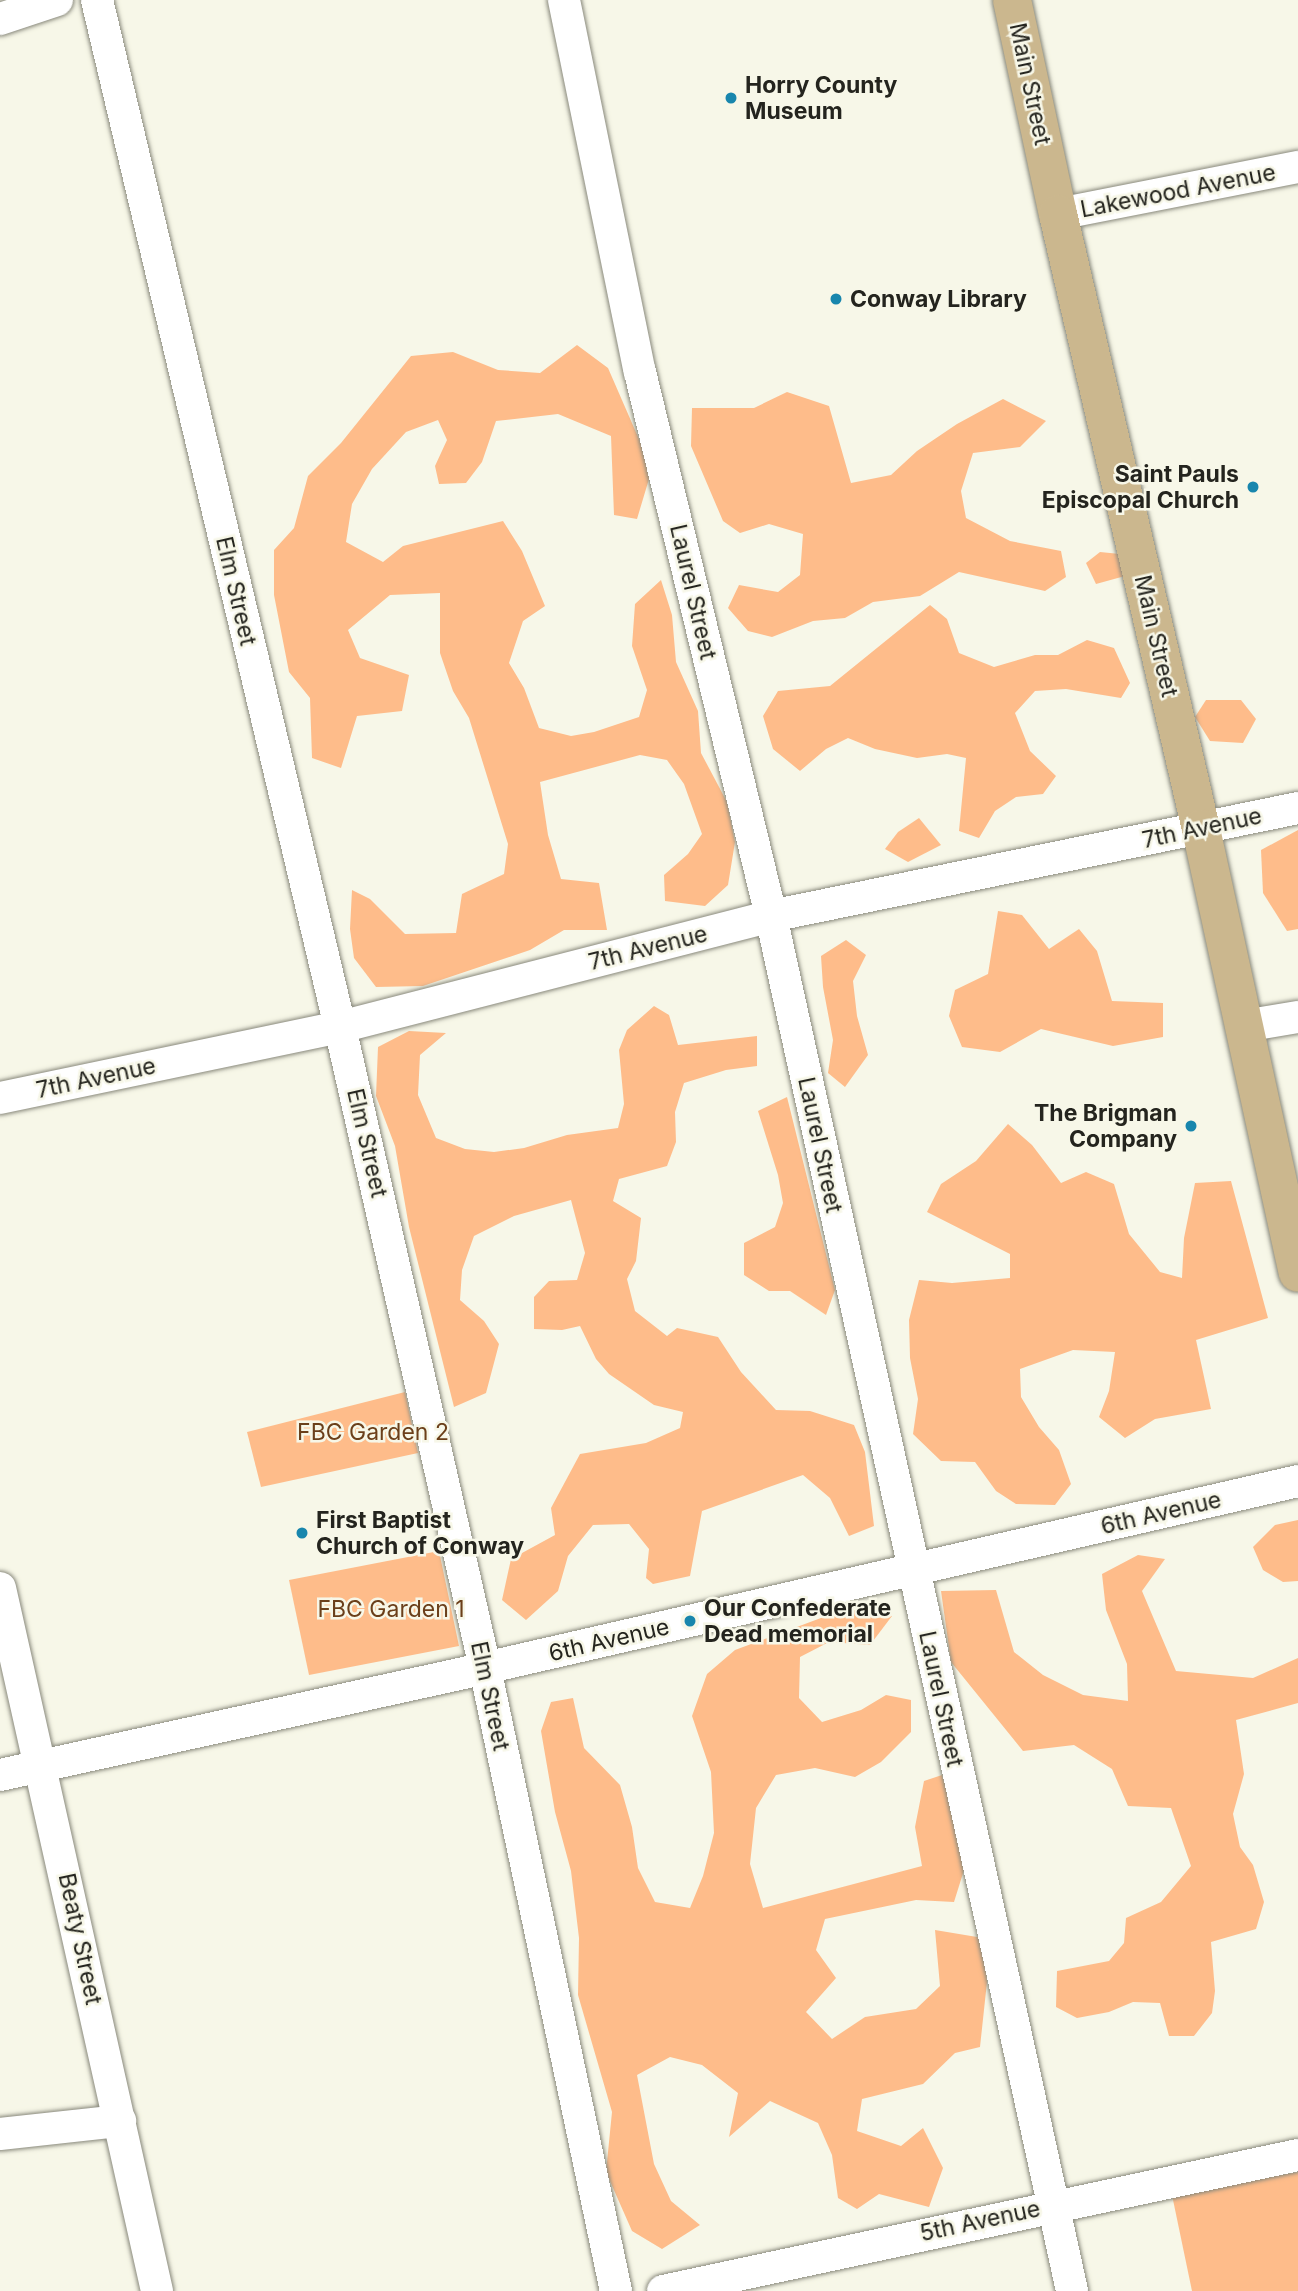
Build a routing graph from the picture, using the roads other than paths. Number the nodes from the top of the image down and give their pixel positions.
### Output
1 (58, 0) edge
2 (96, 0) edge
3 (565, 0) edge
4 (1012, 0) edge
5 (0, 19) edge
6 (1298, 167) edge
7 (1058, 214) junction
8 (1298, 807) edge
9 (1201, 829) junction
10 (771, 916) junction
11 (1298, 1017) edge
12 (1244, 1026) junction
13 (340, 1027) junction
14 (0, 1098) edge
15 (1298, 1273) edge
16 (1298, 1481) edge
17 (913, 1570) junction
18 (0, 1588) edge
19 (485, 1668) junction
20 (42, 1767) junction
21 (0, 1775) edge
22 (120, 2121) junction
23 (0, 2134) edge
24 (1298, 2155) edge
25 (1053, 2206) junction
26 (157, 2291) edge
27 (616, 2291) edge
28 (663, 2291) edge
29 (1072, 2291) edge

1 - 5 street
2 - 13 street, Elm Street
3 - 10 street, Laurel Street
4 - 7 main road, Main Street
6 - 7 street, Lakewood Avenue
7 - 9 main road, Main Street
8 - 9 street, 7th Avenue
9 - 10 street, 7th Avenue
9 - 12 main road, Main Street
10 - 13 street, 7th Avenue
10 - 17 street, Laurel Street
11 - 12 street
12 - 15 main road, Main Street
13 - 14 street, 7th Avenue
13 - 19 street, Elm Street
16 - 17 street, 6th Avenue
17 - 19 street, 6th Avenue
17 - 25 street, Laurel Street
18 - 20 street, Beaty Street
19 - 20 street, 6th Avenue
19 - 27 street, Elm Street
20 - 21 street, 6th Avenue
20 - 22 street, Beaty Street
22 - 23 street
22 - 26 street, Beaty Street
24 - 25 street, 5th Avenue
25 - 28 street, 5th Avenue
25 - 29 street, Laurel Street

